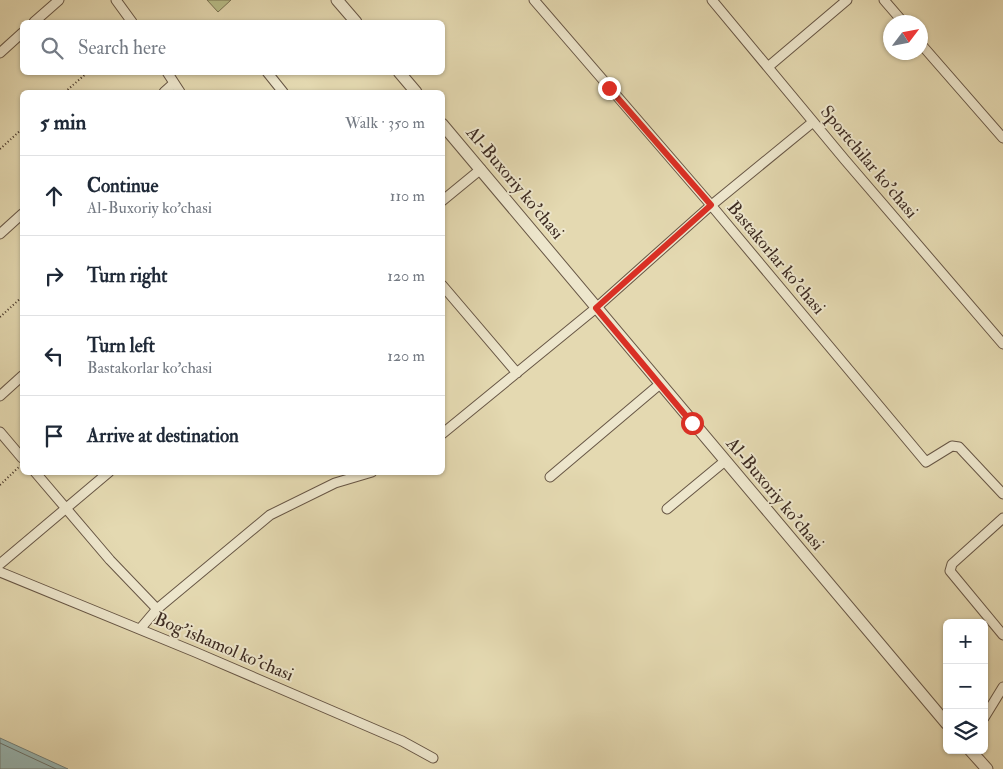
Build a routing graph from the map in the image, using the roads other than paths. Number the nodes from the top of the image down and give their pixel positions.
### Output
1 (59, 0) edge
2 (116, 0) edge
3 (337, 0) edge
4 (534, 0) edge
5 (712, 0) edge
6 (847, 0) edge
7 (884, 0) edge
8 (897, 15) edge
9 (36, 20) edge
10 (131, 20) edge
11 (354, 20) edge
12 (20, 35) edge
13 (928, 52) edge
14 (0, 53) edge
15 (768, 67) junction
16 (169, 75) edge
17 (269, 75) edge
18 (402, 75) edge
19 (174, 83) junction
20 (166, 90) edge
21 (179, 90) edge
22 (281, 90) edge
23 (414, 90) edge
24 (813, 122) junction
25 (445, 127) edge
26 (1003, 138) edge
27 (481, 169) junction
28 (445, 199) edge
29 (711, 205) junction
30 (20, 216) edge
31 (0, 234) edge
32 (445, 289) edge
33 (596, 308) junction
34 (1003, 344) edge
35 (517, 373) junction
36 (20, 378) edge
37 (660, 384) junction
38 (0, 396) edge
39 (0, 432) edge
40 (445, 432) edge
41 (20, 456) edge
42 (725, 462) junction
43 (38, 475) edge
44 (105, 475) edge
45 (362, 475) edge
46 (550, 477) dead end
47 (1003, 494) edge
48 (65, 508) junction
49 (667, 509) dead end
50 (1003, 518) edge
51 (0, 564) edge
52 (0, 572) edge
53 (157, 610) junction
54 (140, 629) junction
55 (1003, 635) edge
56 (1003, 687) edge
57 (988, 711) edge
58 (943, 719) edge
59 (974, 754) edge
60 (433, 758) dead end
61 (987, 769) edge

1 - 9 street
2 - 10 street
3 - 11 street
4 - 29 street, Bastakorlar ko'chasi
5 - 15 street, Sportchilar ko'chasi
6 - 15 street
7 - 8 street
12 - 14 street
13 - 26 street
15 - 24 street, Sportchilar ko'chasi
16 - 19 street
17 - 22 street
18 - 23 street
19 - 20 street
19 - 21 street
24 - 29 street
24 - 34 street, Sportchilar ko'chasi
25 - 27 street, Al-Buxoriy ko'chasi
27 - 28 street
27 - 33 street, Al-Buxoriy ko'chasi
29 - 33 street
29 - 47 street, Bastakorlar ko'chasi
30 - 31 street
32 - 35 street
33 - 35 street
33 - 37 street, Al-Buxoriy ko'chasi
35 - 40 street
36 - 38 street
37 - 42 street, Al-Buxoriy ko'chasi
37 - 46 street
39 - 41 street
42 - 49 street
42 - 58 street, Al-Buxoriy ko'chasi
43 - 48 street
44 - 48 street
45 - 53 street
48 - 51 street
48 - 53 street
50 - 55 street
52 - 54 street, Bog'ishamol ko'chasi
53 - 54 street
54 - 60 street, Bog'ishamol ko'chasi
56 - 57 street
59 - 61 street

